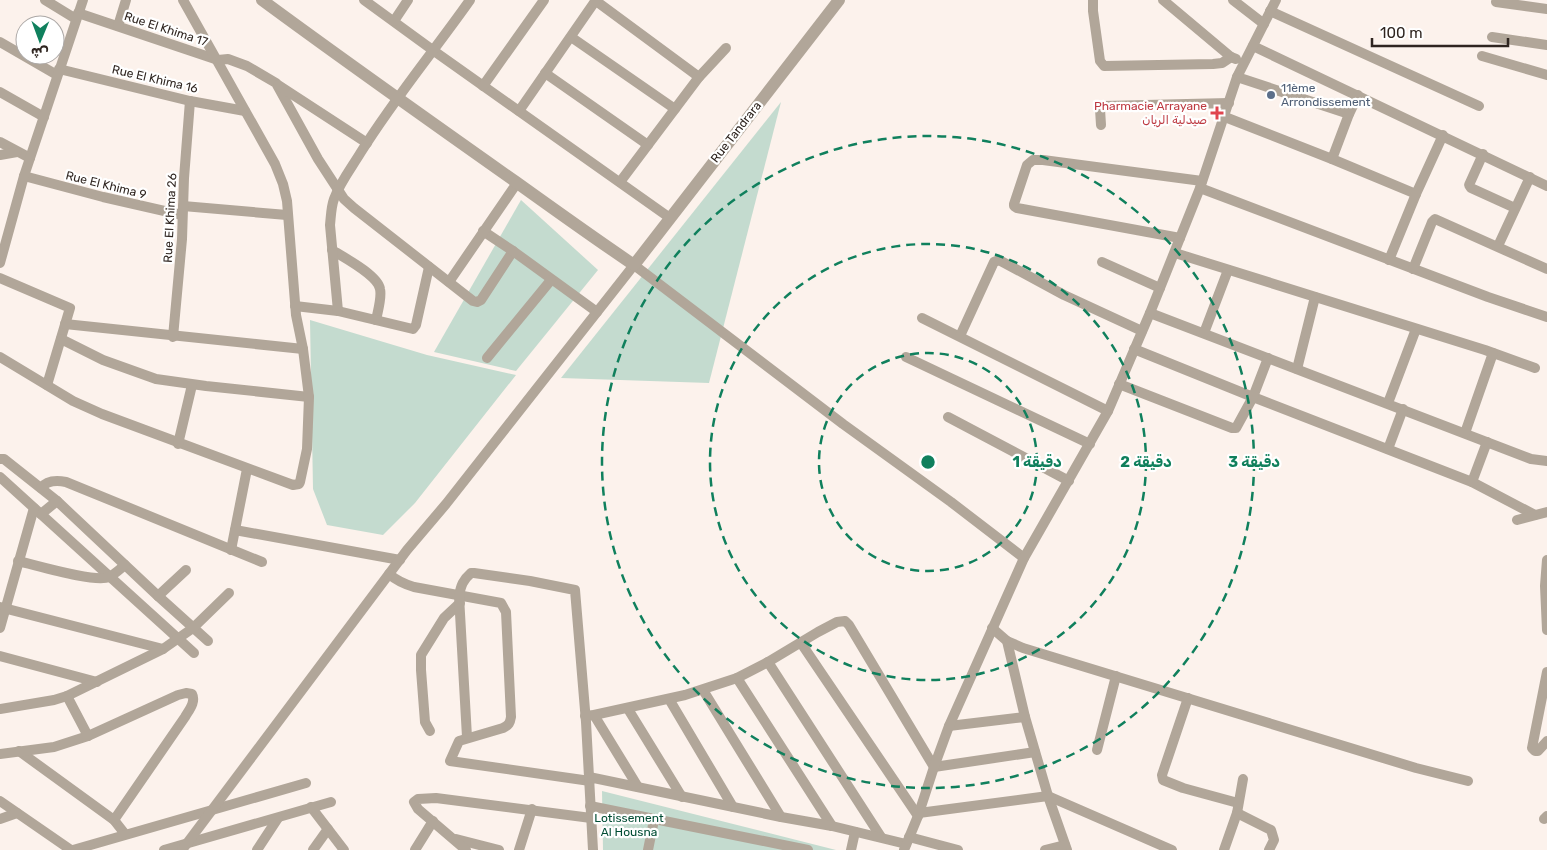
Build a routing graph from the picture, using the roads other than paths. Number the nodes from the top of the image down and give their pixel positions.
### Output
1 (45, 0) edge
2 (83, 0) edge
3 (126, 0) edge
4 (262, 0) edge
5 (364, 0) edge
6 (408, 0) edge
7 (470, 0) edge
8 (544, 0) edge
9 (839, 0) edge
10 (1093, 0) edge
11 (1163, 0) edge
12 (1233, 0) edge
13 (1276, 0) edge
14 (182, 1) edge
15 (596, 1) edge
16 (1496, 2) dead end
17 (1547, 10) edge
18 (1270, 11) junction
19 (77, 16) junction
20 (394, 21) junction
21 (1264, 24) junction
22 (118, 26) junction
23 (571, 37) junction
24 (1492, 38) dead end
25 (0, 42) edge
26 (1253, 46) junction
27 (1547, 46) edge
28 (726, 48) dead end
29 (434, 51) junction
30 (1482, 56) dead end
31 (1231, 57) junction
32 (218, 60) junction
33 (1244, 63) junction
34 (58, 72) junction
35 (545, 73) junction
36 (1547, 76) edge
37 (699, 77) junction
38 (1237, 77) junction
39 (276, 83) junction
40 (483, 86) junction
41 (0, 92) edge
42 (1358, 95) junction
43 (397, 98) junction
44 (190, 101) junction
45 (1229, 103) junction
46 (1479, 106) dead end
47 (674, 109) junction
48 (245, 111) junction
49 (519, 111) junction
50 (1348, 114) junction
51 (44, 117) junction
52 (1225, 117) junction
53 (1101, 125) dead end
54 (1443, 135) junction
55 (0, 142) edge
56 (367, 143) junction
57 (648, 145) junction
58 (17, 152) junction
59 (1483, 154) junction
60 (0, 155) edge
61 (30, 158) junction
62 (1332, 159) junction
63 (24, 176) junction
64 (1530, 177) junction
65 (620, 182) junction
66 (517, 183) junction
67 (1201, 185) junction
68 (1547, 186) edge
69 (338, 190) junction
70 (1416, 194) junction
71 (1515, 208) junction
72 (183, 211) junction
73 (288, 215) junction
74 (670, 218) junction
75 (483, 231) junction
76 (1180, 238) junction
77 (1498, 246) junction
78 (332, 250) junction
79 (513, 251) junction
80 (1175, 253) junction
81 (1389, 260) junction
82 (0, 262) edge
83 (1102, 262) dead end
84 (634, 265) junction
85 (429, 267) junction
86 (1413, 268) junction
87 (1547, 269) edge
88 (1228, 270) junction
89 (0, 278) edge
90 (551, 280) junction
91 (449, 282) junction
92 (1160, 288) junction
93 (1315, 298) junction
94 (295, 306) junction
95 (338, 311) junction
96 (597, 312) junction
97 (1150, 313) junction
98 (1547, 317) edge
99 (922, 318) dead end
100 (376, 320) junction
101 (65, 324) junction
102 (1416, 329) junction
103 (1142, 331) junction
104 (1204, 333) junction
105 (173, 336) junction
106 (960, 336) junction
107 (61, 339) junction
108 (303, 349) junction
109 (1134, 349) junction
110 (1494, 353) junction
111 (0, 357) edge
112 (906, 357) dead end
113 (487, 358) dead end
114 (1268, 358) junction
115 (1536, 368) dead end
116 (1297, 369) junction
117 (1119, 384) junction
118 (47, 385) junction
119 (192, 385) junction
120 (309, 397) junction
121 (1253, 397) junction
122 (1388, 404) junction
123 (1403, 410) junction
124 (1108, 411) junction
125 (948, 417) dead end
126 (1465, 433) junction
127 (1487, 442) junction
128 (178, 444) junction
129 (1090, 444) junction
130 (1388, 449) junction
131 (1547, 461) edge
132 (1, 462) edge
133 (248, 469) junction
134 (0, 477) edge
135 (1069, 481) junction
136 (1472, 482) junction
137 (40, 488) junction
138 (57, 500) junction
139 (37, 511) junction
140 (1547, 512) edge
141 (1535, 515) junction
142 (1517, 520) dead end
143 (235, 530) junction
144 (231, 550) junction
145 (1024, 558) junction
146 (400, 560) junction
147 (1547, 560) edge
148 (18, 561) junction
149 (262, 562) dead end
150 (125, 565) junction
151 (186, 570) dead end
152 (389, 574) junction
153 (109, 577) junction
154 (228, 593) dead end
155 (158, 596) junction
156 (459, 600) junction
157 (3, 608) edge
158 (1546, 612) edge
159 (0, 628) edge
160 (193, 628) junction
161 (992, 628) junction
162 (1547, 630) edge
163 (178, 639) junction
164 (208, 641) dead end
165 (1007, 641) junction
166 (801, 643) junction
167 (164, 649) junction
168 (194, 653) dead end
169 (0, 656) edge
170 (768, 662) junction
171 (1547, 672) edge
172 (1116, 676) junction
173 (737, 678) junction
174 (97, 682) junction
175 (703, 690) junction
176 (67, 696) junction
177 (1188, 698) junction
178 (670, 699) junction
179 (628, 708) junction
180 (0, 709) edge
181 (590, 716) junction
182 (1024, 717) junction
183 (949, 726) junction
184 (430, 731) dead end
185 (88, 736) junction
186 (467, 737) junction
187 (1547, 741) edge
188 (1096, 750) dead end
189 (19, 752) junction
190 (1035, 752) junction
191 (0, 754) edge
192 (934, 766) junction
193 (590, 779) junction
194 (1242, 779) dead end
195 (1468, 781) dead end
196 (306, 783) dead end
197 (638, 787) junction
198 (1048, 796) junction
199 (682, 797) junction
200 (0, 802) edge
201 (330, 802) dead end
202 (590, 806) junction
203 (733, 807) junction
204 (311, 808) junction
205 (1238, 808) junction
206 (532, 809) junction
207 (210, 811) junction
208 (17, 813) junction
209 (918, 814) junction
210 (278, 818) junction
211 (591, 818) junction
212 (781, 818) junction
213 (0, 819) edge
214 (114, 820) junction
215 (654, 820) junction
216 (433, 821) junction
217 (832, 826) junction
218 (328, 829) junction
219 (855, 832) junction
220 (125, 834) junction
221 (881, 837) junction
222 (454, 838) junction
223 (907, 844) edge
224 (184, 846) edge
225 (1066, 847) edge
226 (72, 850) edge
227 (164, 850) edge
228 (257, 850) edge
229 (313, 850) edge
230 (344, 850) edge
231 (415, 850) edge
232 (466, 850) edge
233 (499, 850) edge
234 (520, 850) edge
235 (593, 850) edge
236 (648, 850) edge
237 (808, 850) edge
238 (851, 850) edge
239 (958, 850) edge
240 (1045, 850) edge
241 (1172, 850) edge
242 (1224, 850) edge
243 (1269, 850) edge

1 - 19 street, Rue El Khima 17
2 - 19 street
3 - 22 street
4 - 43 street
5 - 20 street
6 - 20 street
7 - 29 street
8 - 40 street
9 - 74 street, Rue Tandrara
10 - 31 street
11 - 31 street
12 - 21 street
13 - 18 street
14 - 32 street
15 - 23 street
15 - 37 street
16 - 17 street
18 - 21 street
18 - 46 street
19 - 22 street, Rue El Khima 17
19 - 34 street
20 - 29 street
21 - 26 street
22 - 32 street, Rue El Khima 17
23 - 35 street
23 - 47 street
24 - 27 street
25 - 34 street, Rue El Khima 16
26 - 33 street
26 - 42 street
28 - 37 street
29 - 40 street
29 - 43 street
30 - 36 street
31 - 33 street
32 - 39 street, Rue El Khima 17
32 - 48 street
33 - 38 street
34 - 44 street, Rue El Khima 16
34 - 51 street
35 - 49 street
35 - 57 street
37 - 47 street
38 - 45 street
38 - 50 street
39 - 56 street, Rue El Khima 17
39 - 69 street
40 - 49 street
41 - 51 street
42 - 50 street
42 - 54 street
43 - 56 street
43 - 66 street
44 - 48 street, Rue El Khima 16
44 - 72 street, Rue El Khima 26
45 - 52 street
45 - 53 street
47 - 57 street
48 - 73 street
49 - 65 street
50 - 62 street
51 - 61 street
52 - 62 street
52 - 67 street
54 - 59 street
54 - 70 street
55 - 58 street
56 - 69 street
57 - 65 street
58 - 60 street
58 - 61 street
59 - 64 street
59 - 71 street
61 - 63 street
62 - 70 street
63 - 72 street, Rue El Khima 9
63 - 82 street
64 - 68 street
64 - 71 street
65 - 74 street
66 - 75 street
66 - 84 street
67 - 76 street
67 - 76 street
67 - 81 street
69 - 78 street
69 - 85 street
70 - 81 street
71 - 77 street
72 - 73 street, Rue El Khima 9
72 - 105 street, Rue El Khima 26
73 - 94 street
74 - 84 street, Rue Tandrara
75 - 79 street
75 - 91 street
76 - 80 street
77 - 86 street
77 - 87 street
78 - 95 street
78 - 100 street
79 - 90 street
79 - 91 street
80 - 88 street
80 - 92 street
81 - 86 street
83 - 92 street
84 - 96 street
84 - 145 street
85 - 91 street
85 - 100 street
86 - 98 street
88 - 93 street
88 - 104 street
89 - 101 street
90 - 96 street
90 - 113 street
92 - 97 street
93 - 102 street
93 - 116 street
94 - 95 street
94 - 108 street
95 - 100 street
96 - 146 street
97 - 103 street
97 - 104 street
99 - 106 street
101 - 105 street
101 - 107 street
102 - 110 street
102 - 122 street
103 - 106 street
103 - 109 street
104 - 114 street
105 - 108 street
106 - 124 street
107 - 118 street
107 - 119 street
108 - 120 street
109 - 117 street
109 - 121 street
110 - 115 street
110 - 126 street
111 - 118 street
112 - 129 street
114 - 116 street
114 - 121 street
116 - 122 street
117 - 121 street
117 - 124 street
118 - 128 street
119 - 120 street
119 - 128 street
120 - 133 street
121 - 130 street
122 - 123 street
123 - 126 street
123 - 130 street
124 - 129 street
125 - 135 street
126 - 127 street
127 - 131 street
127 - 136 street
128 - 133 street
129 - 135 street
130 - 136 street
132 - 137 street
133 - 143 street
134 - 139 street
135 - 145 street
136 - 141 street
137 - 138 street
137 - 144 street
138 - 139 street
138 - 150 street
139 - 148 street
139 - 153 street
140 - 141 street
141 - 142 street
143 - 144 street
143 - 146 street
144 - 149 street
145 - 161 street
146 - 152 street
147 - 158 street
148 - 153 street
148 - 157 street
150 - 153 street
150 - 155 street
151 - 155 street
152 - 156 street
152 - 207 street
153 - 163 street
154 - 160 street
155 - 160 street
156 - 181 street
156 - 184 street
156 - 186 street
156 - 186 street
157 - 159 street
157 - 167 street
158 - 162 street
160 - 163 street
160 - 164 street
161 - 165 street
161 - 183 street
163 - 167 street
163 - 168 street
165 - 172 street
165 - 182 street
166 - 170 street
166 - 192 street
166 - 209 street
167 - 174 street
169 - 174 street
170 - 173 street
170 - 221 street
171 - 187 street
172 - 177 street
172 - 188 street
173 - 175 street
173 - 217 street
174 - 176 street
175 - 178 street
175 - 212 street
176 - 180 street
176 - 185 street
177 - 195 street
177 - 205 street
178 - 179 street
178 - 203 street
179 - 181 street
179 - 199 street
181 - 193 street
181 - 197 street
182 - 183 street
182 - 190 street
183 - 192 street
185 - 189 street
185 - 214 street
186 - 193 street
189 - 191 street
189 - 214 street
190 - 192 street
190 - 198 street
192 - 209 street
193 - 197 street
193 - 202 street
194 - 205 street
196 - 207 street
197 - 199 street
198 - 209 street
198 - 225 street
198 - 241 street
199 - 203 street
200 - 208 street
201 - 204 street
202 - 211 street
202 - 215 street
203 - 212 street
204 - 210 street
204 - 218 street
205 - 242 street
205 - 243 street
206 - 211 street
206 - 216 street
206 - 234 street
207 - 220 street
207 - 224 street
208 - 213 street
208 - 226 street
209 - 223 street
210 - 224 street
210 - 228 street
211 - 235 street
212 - 217 street
214 - 220 street
215 - 236 street
215 - 237 street
216 - 222 street
216 - 231 street
217 - 219 street
218 - 229 street
218 - 230 street
219 - 221 street
219 - 238 street
220 - 226 street
221 - 223 street
222 - 232 street
222 - 233 street
223 - 239 street
224 - 227 street
225 - 240 street

